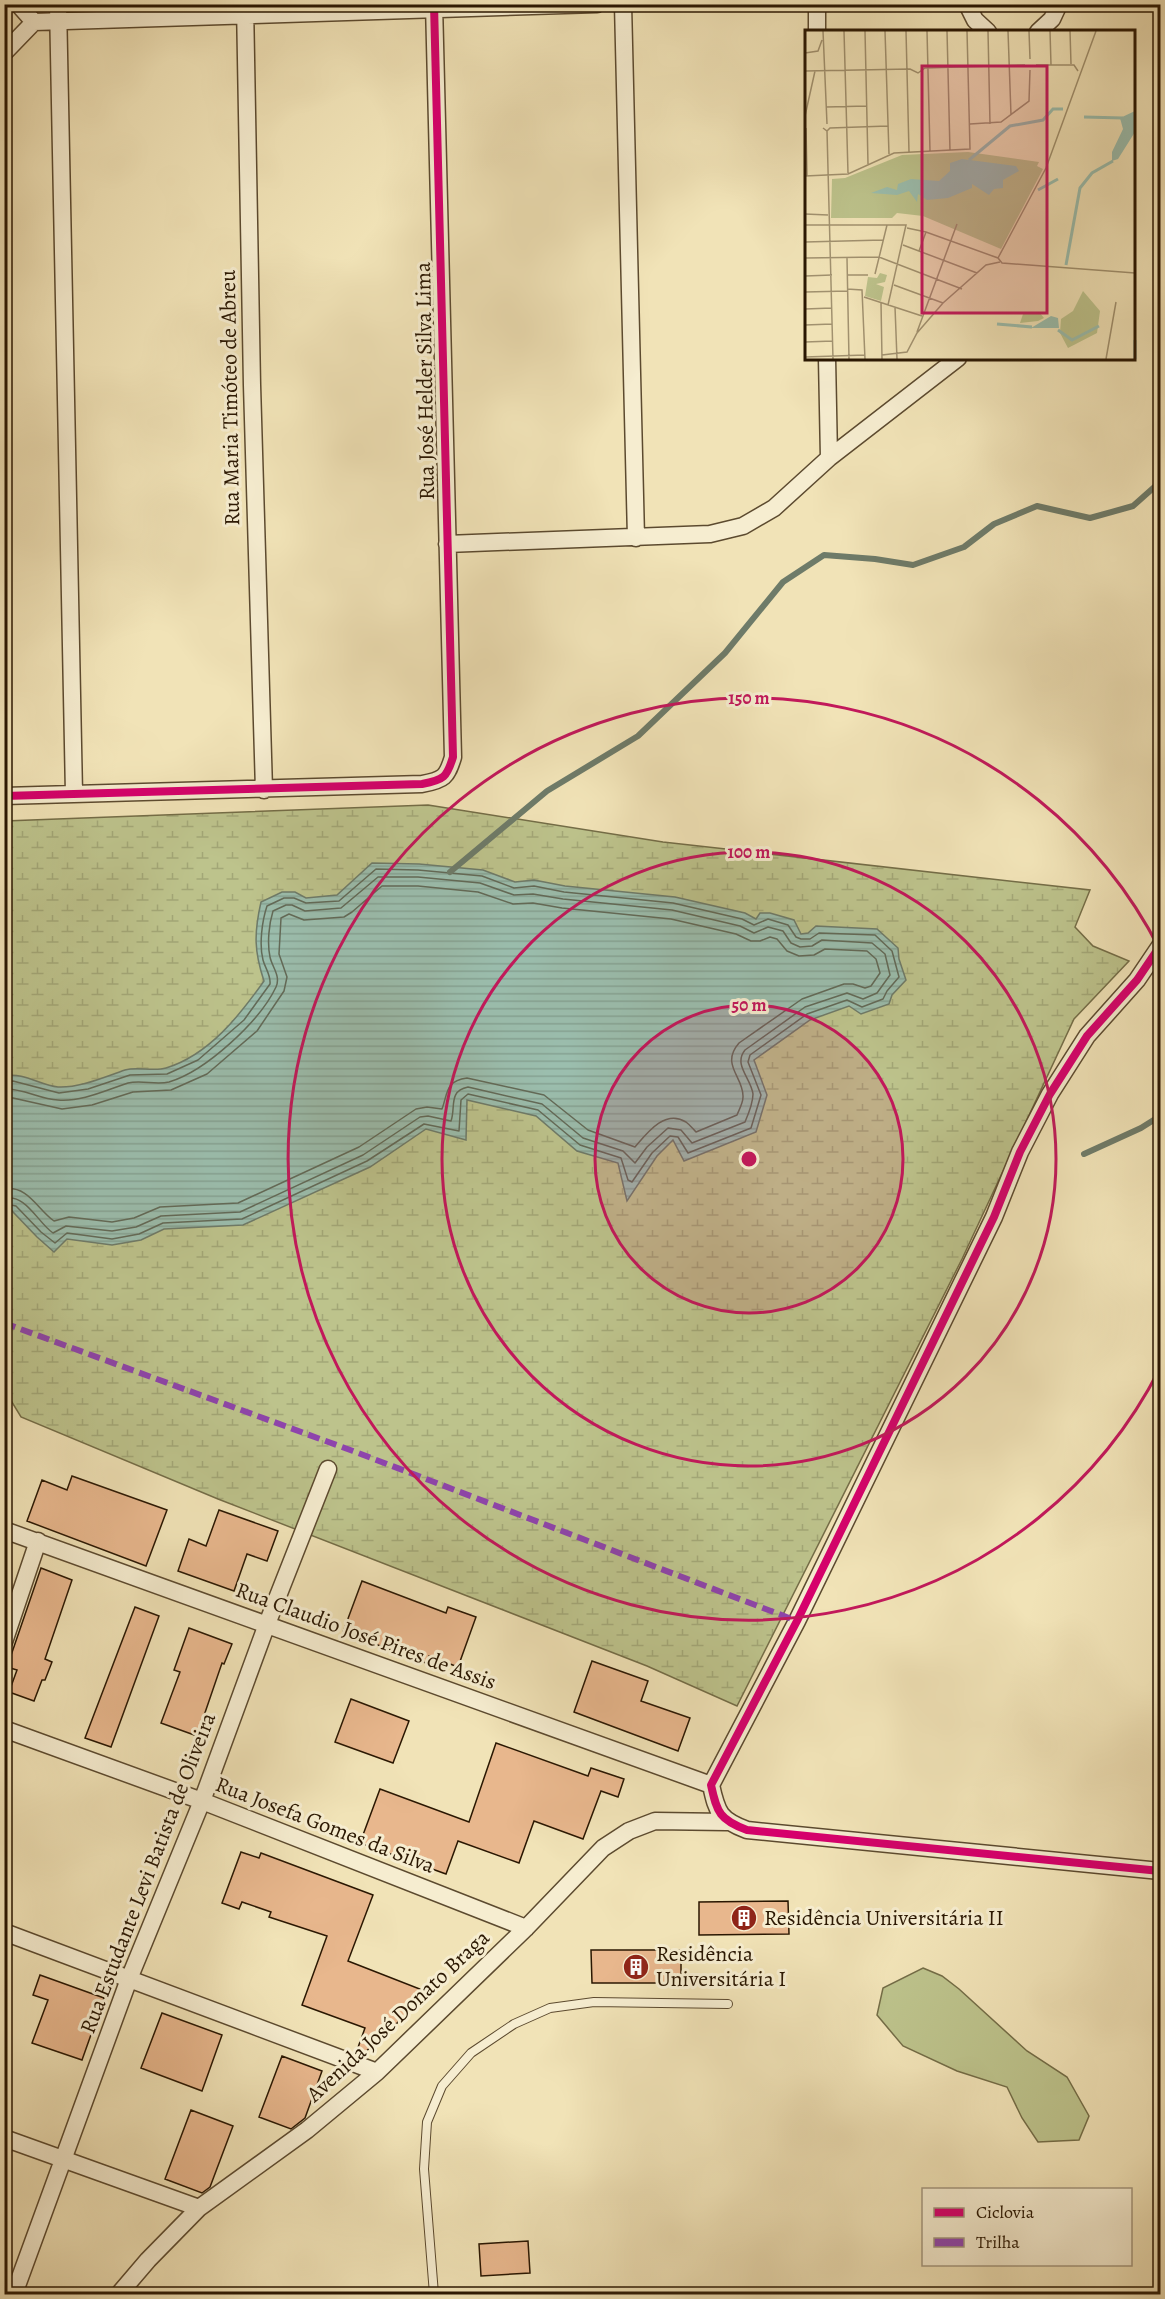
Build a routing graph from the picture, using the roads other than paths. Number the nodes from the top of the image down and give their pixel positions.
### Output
1 (18, 4) edge
2 (58, 4) edge
3 (597, 4) edge
4 (623, 4) edge
5 (817, 4) edge
6 (967, 4) edge
7 (1059, 4) edge
8 (434, 8) edge
9 (245, 10) edge
10 (34, 22) junction
11 (58, 22) junction
12 (817, 30) edge
13 (986, 30) edge
14 (1040, 30) edge
15 (4, 53) edge
16 (827, 360) edge
17 (954, 360) edge
18 (829, 458) junction
19 (636, 538) junction
20 (447, 544) junction
21 (264, 789) junction
22 (74, 794) junction
23 (4, 796) edge
24 (1161, 946) edge
25 (328, 1469) dead end
26 (4, 1530) edge
27 (38, 1541) junction
28 (267, 1624) junction
29 (4, 1642) edge
30 (4, 1729) edge
31 (711, 1785) junction
32 (202, 1801) junction
33 (726, 1822) junction
34 (1161, 1871) edge
35 (526, 1928) junction
36 (4, 1932) edge
37 (129, 1979) junction
38 (728, 2004) dead end
39 (377, 2072) junction
40 (4, 2138) edge
41 (63, 2160) junction
42 (199, 2208) junction
43 (15, 2295) edge
44 (119, 2295) edge
45 (434, 2295) edge

1 - 10 street
2 - 11 street
3 - 8 street
4 - 19 street
5 - 12 street
6 - 13 street
7 - 14 street
8 - 9 street
8 - 20 street, Rua José Helder Silva Lima
9 - 11 street
9 - 21 street, Rua Maria Timóteo de Abreu
10 - 11 street
10 - 15 street
11 - 22 street
16 - 18 street
17 - 18 street
18 - 19 street
19 - 20 street
20 - 21 street, Rua José Helder Silva Lima
21 - 22 street
22 - 23 street
24 - 31 street
25 - 28 street, Rua Estudante Levi Batista de Oliveira
26 - 27 street, Rua Claudio José Pires de Assis
27 - 28 street, Rua Claudio José Pires de Assis
27 - 29 street
28 - 31 street, Rua Claudio José Pires de Assis
28 - 32 street, Rua Estudante Levi Batista de Oliveira
30 - 32 street, Rua Josefa Gomes da Silva
31 - 33 street
32 - 35 street, Rua Josefa Gomes da Silva
32 - 37 street, Rua Estudante Levi Batista de Oliveira
33 - 34 street, Avenida José Donato Braga
33 - 35 street, Avenida José Donato Braga
35 - 39 street, Avenida José Donato Braga
36 - 37 street
37 - 39 street
37 - 41 street, Rua Estudante Levi Batista de Oliveira
38 - 45 lane
39 - 42 street, Avenida José Donato Braga
40 - 41 street
41 - 42 street
41 - 43 street, Rua Estudante Levi Batista de Oliveira
42 - 44 street, Avenida José Donato Braga

